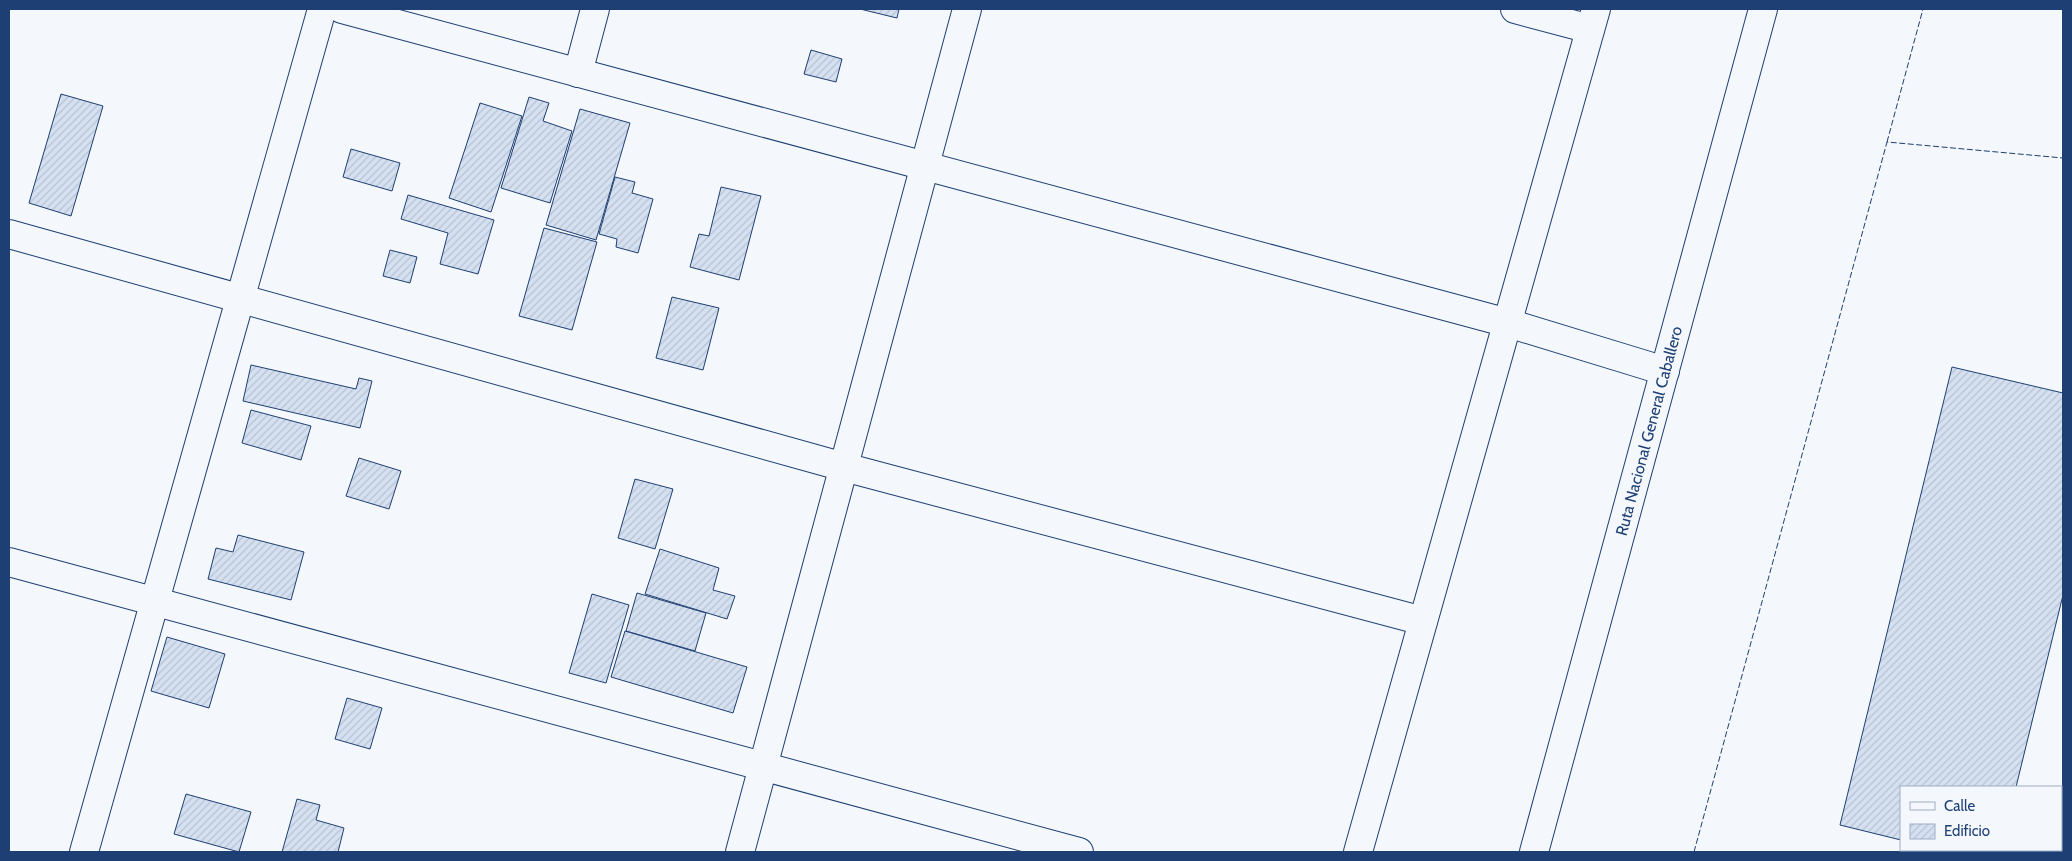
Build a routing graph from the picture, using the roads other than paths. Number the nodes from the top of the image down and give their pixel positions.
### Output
1 (322, 9) edge
2 (342, 9) edge
3 (595, 9) edge
4 (967, 9) edge
5 (1515, 9) edge
6 (1763, 9) edge
7 (1593, 19) edge
8 (578, 73) junction
9 (925, 166) junction
10 (9, 234) edge
11 (240, 299) junction
12 (1508, 323) junction
13 (1665, 370) junction
14 (844, 467) junction
15 (9, 562) edge
16 (155, 601) junction
17 (1423, 621) junction
18 (764, 766) junction
19 (84, 852) edge
20 (740, 852) edge
21 (1079, 852) edge
22 (1358, 852) edge
23 (1534, 852) edge

1 - 11 main road
2 - 8 main road
3 - 8 main road
4 - 9 main road
5 - 7 main road
6 - 13 main road, Ruta Nacional General Caballero
7 - 12 main road
8 - 9 main road
9 - 12 main road
9 - 14 main road
10 - 11 main road
11 - 14 main road
11 - 16 main road
12 - 13 main road
12 - 17 main road
13 - 23 main road, Ruta Nacional General Caballero
14 - 17 main road
14 - 18 main road
15 - 16 main road
16 - 18 main road
16 - 19 main road
17 - 22 main road
18 - 20 main road
18 - 21 main road

